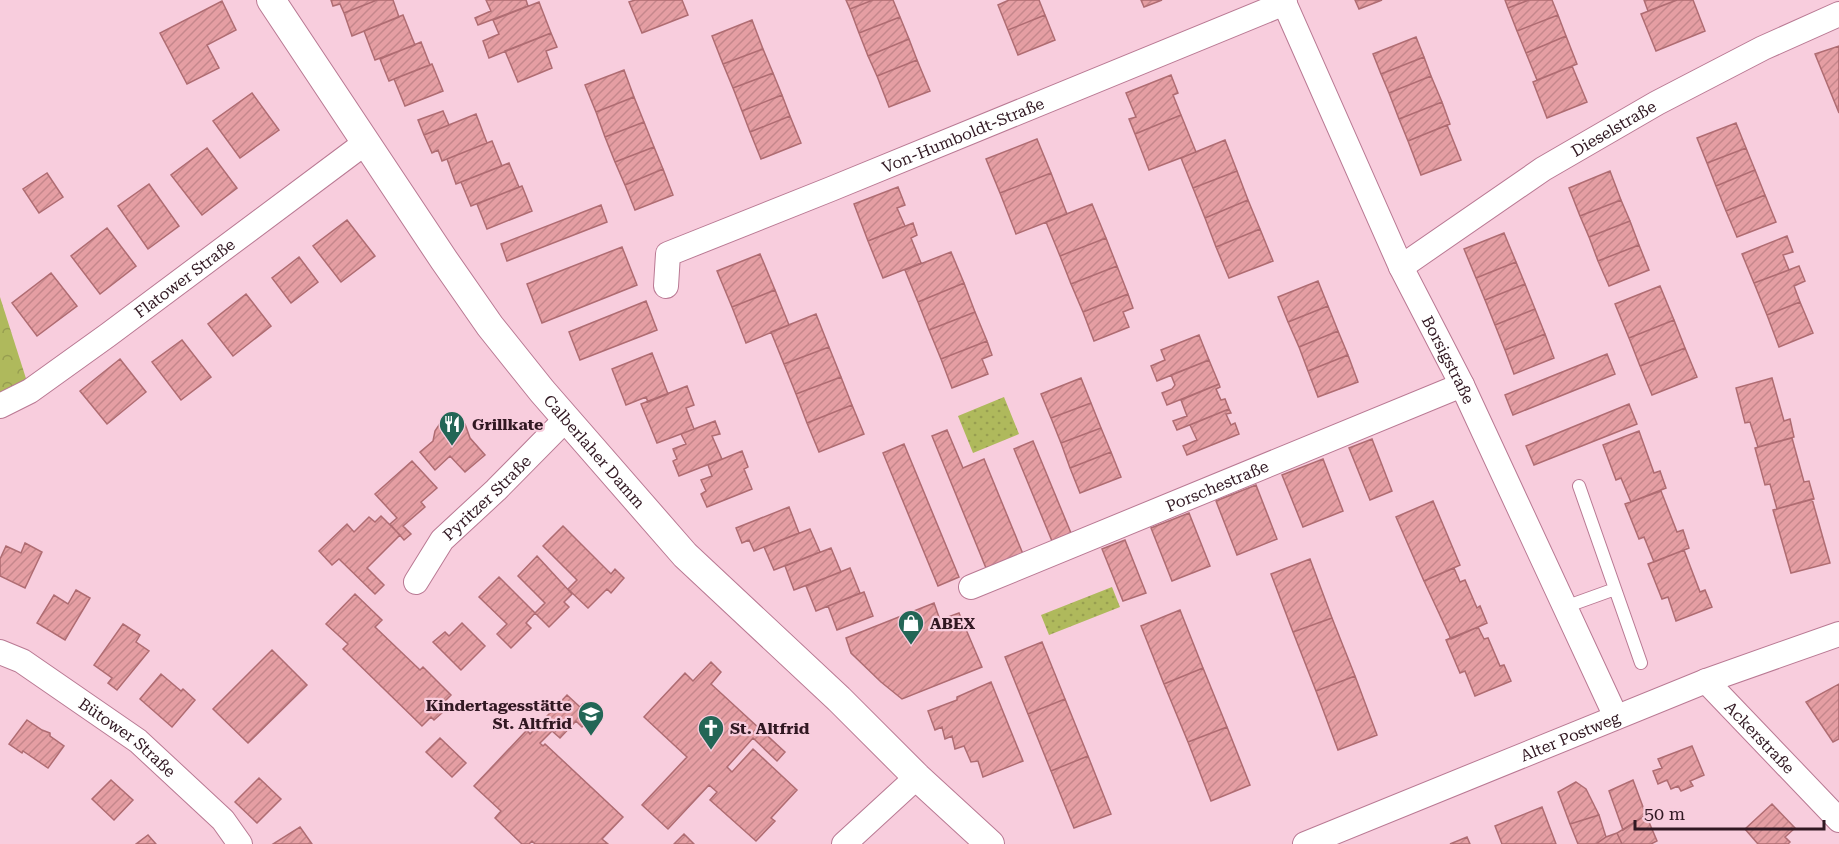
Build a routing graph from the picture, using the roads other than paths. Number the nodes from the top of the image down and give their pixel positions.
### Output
1 (271, 0) edge
2 (1284, 1) edge
3 (1839, 14) edge
4 (365, 142) junction
5 (1401, 267) junction
6 (666, 285) dead end
7 (1462, 385) junction
8 (0, 406) edge
9 (566, 419) junction
10 (1579, 486) dead end
11 (416, 582) dead end
12 (971, 587) dead end
13 (1615, 589) junction
14 (1565, 607) junction
15 (1839, 634) edge
16 (0, 652) edge
17 (1641, 663) dead end
18 (1706, 681) junction
19 (1616, 717) junction
20 (916, 777) junction
21 (1839, 820) edge
22 (240, 844) edge
23 (844, 844) edge
24 (990, 844) edge
25 (1305, 844) edge

1 - 4 street, Calberlaher Damm
2 - 5 street, Borsigstraße
2 - 6 street, Von-Humboldt-Straße
3 - 5 street, Dieselstraße
4 - 8 street, Flatower Straße
4 - 9 street, Calberlaher Damm
5 - 7 street, Borsigstraße
7 - 12 street, Porschestraße
7 - 14 street, Borsigstraße
9 - 11 street, Pyritzer Straße
9 - 20 street, Calberlaher Damm
10 - 13 lane
13 - 14 lane
13 - 17 lane
14 - 19 street, Borsigstraße
15 - 18 street, Alter Postweg
16 - 22 street, Bütower Straße
18 - 19 street, Alter Postweg
18 - 21 street, Ackerstraße
19 - 25 street, Alter Postweg
20 - 23 street
20 - 24 street, Calberlaher Damm

